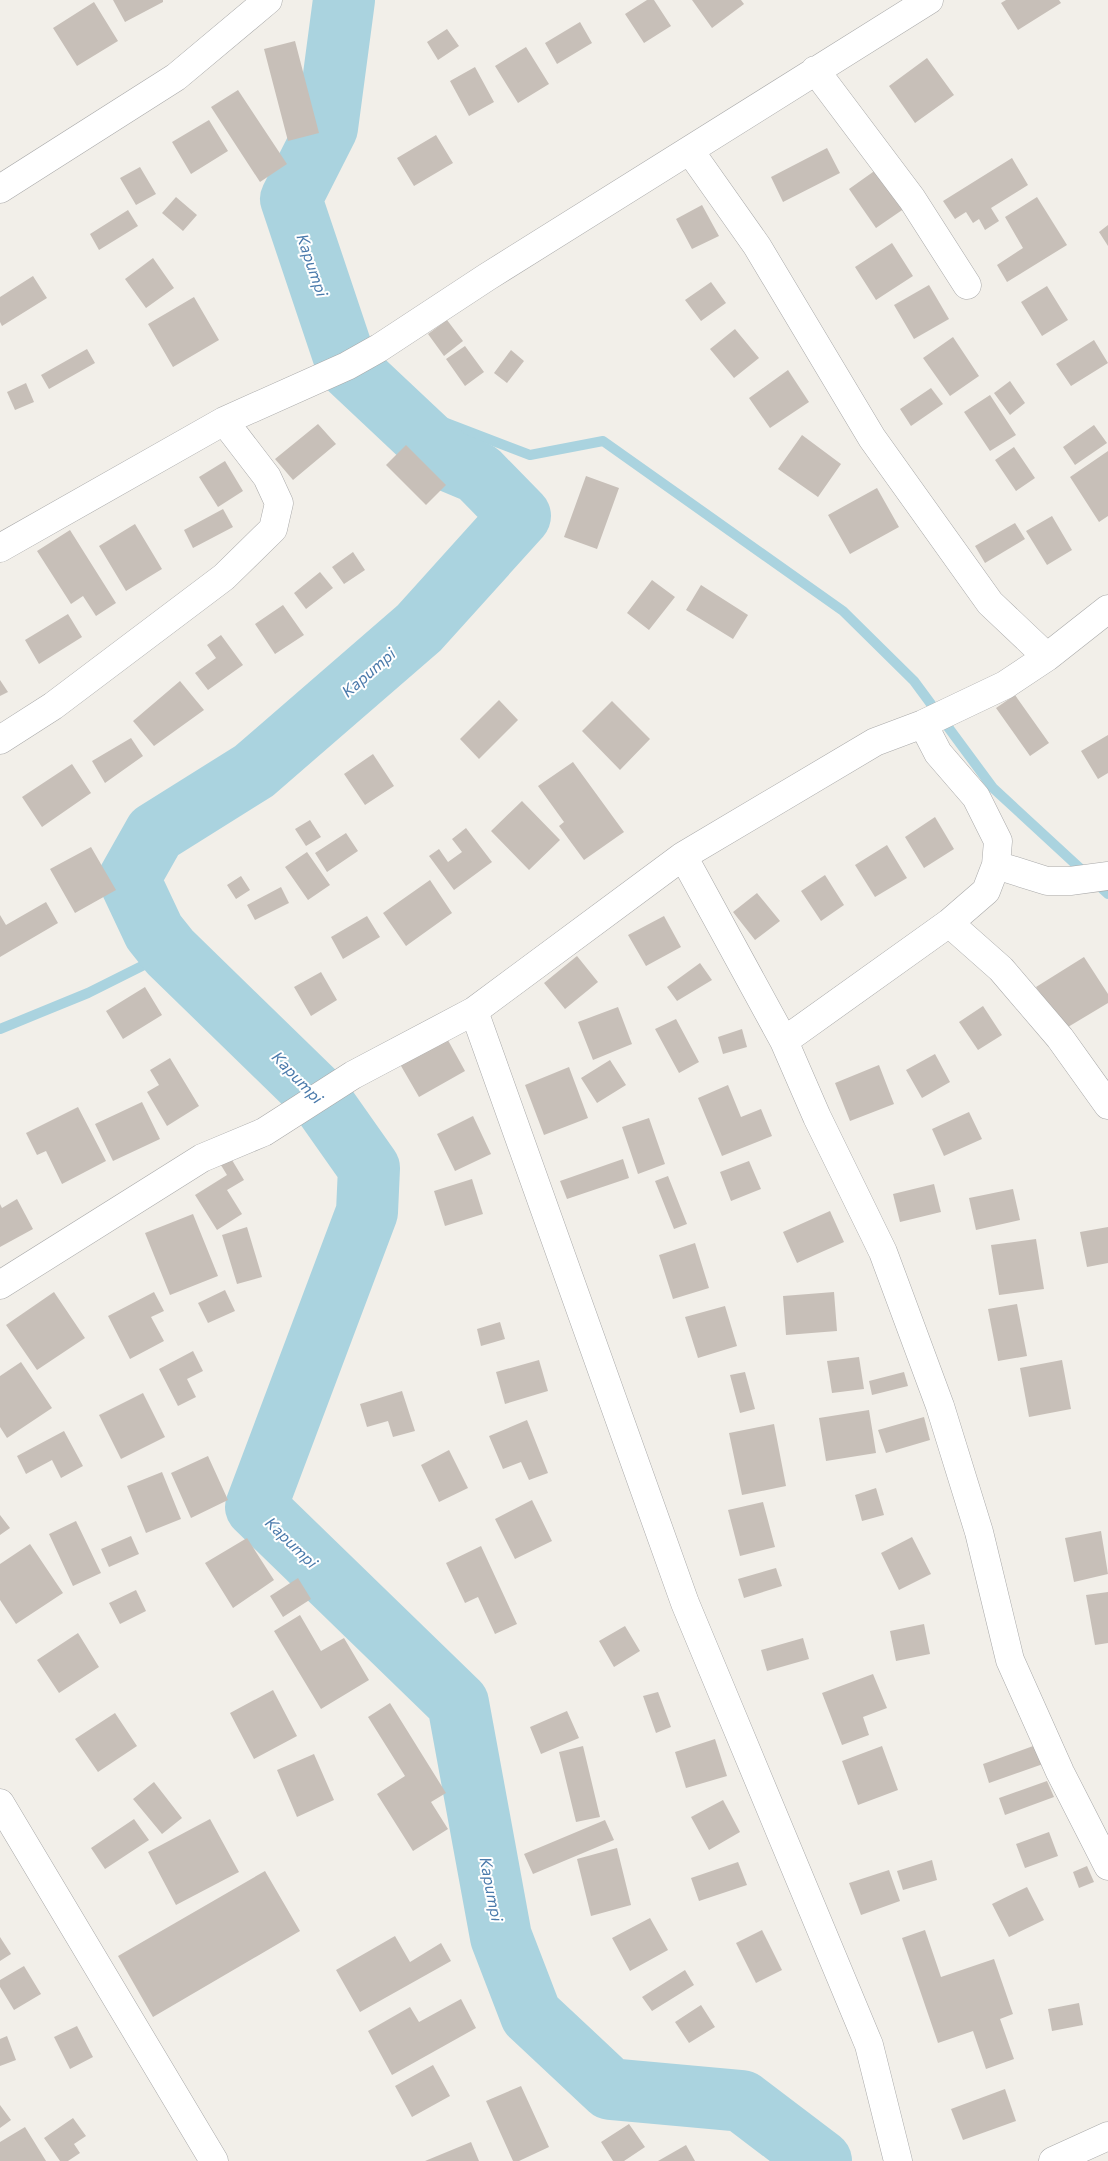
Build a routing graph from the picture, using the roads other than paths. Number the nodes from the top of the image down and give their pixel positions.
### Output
1 (268, 0) edge
2 (929, 0) edge
3 (815, 70) junction
4 (690, 151) junction
5 (0, 189) edge
6 (967, 285) dead end
7 (224, 421) junction
8 (0, 548) edge
9 (1108, 609) edge
10 (1047, 657) junction
11 (923, 724) junction
12 (0, 740) edge
13 (683, 856) junction
14 (996, 865) junction
15 (1108, 876) edge
16 (949, 923) junction
17 (474, 1011) junction
18 (784, 1040) junction
19 (1108, 1105) edge
20 (0, 1285) edge
21 (0, 1803) edge
22 (1108, 1866) edge
23 (1108, 2136) edge
24 (214, 2161) edge
25 (898, 2161) edge
26 (1053, 2161) edge

1 - 5 street
2 - 3 street
3 - 4 street
3 - 6 street
4 - 7 street
4 - 10 street
7 - 8 street
7 - 12 street
9 - 10 street
10 - 11 street
11 - 13 street
11 - 14 street
13 - 17 street
13 - 18 street
14 - 15 street
14 - 16 street
16 - 18 street
16 - 19 street
17 - 20 street
17 - 25 street
18 - 22 street
21 - 24 street
23 - 26 street

